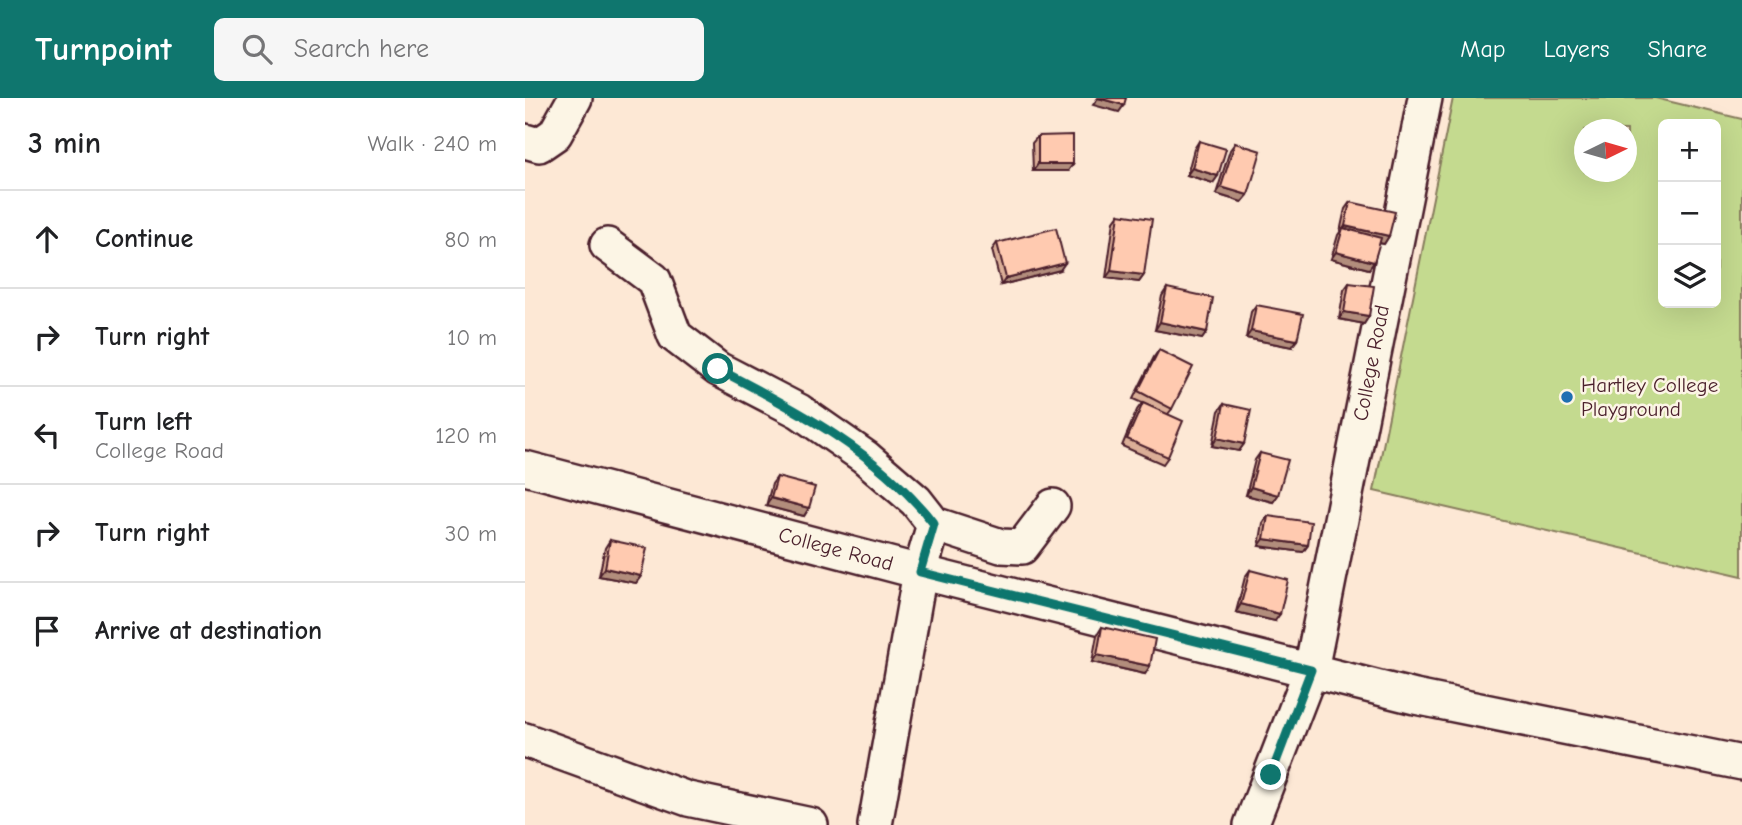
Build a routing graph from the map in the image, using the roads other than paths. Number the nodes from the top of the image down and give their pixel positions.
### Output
1 (575, 98) edge
2 (1425, 98) edge
3 (525, 141) edge
4 (607, 245) dead end
5 (525, 468) edge
6 (1053, 506) dead end
7 (934, 524) junction
8 (920, 572) junction
9 (1311, 670) junction
10 (525, 740) edge
11 (1742, 763) edge
12 (811, 825) edge
13 (875, 825) edge
14 (1251, 825) edge

1 - 3 street
2 - 9 street, College Road
4 - 7 street
5 - 8 street, College Road
6 - 7 street
7 - 8 street
8 - 9 street, College Road
8 - 13 street
9 - 11 street, College Road
9 - 14 street
10 - 12 street

